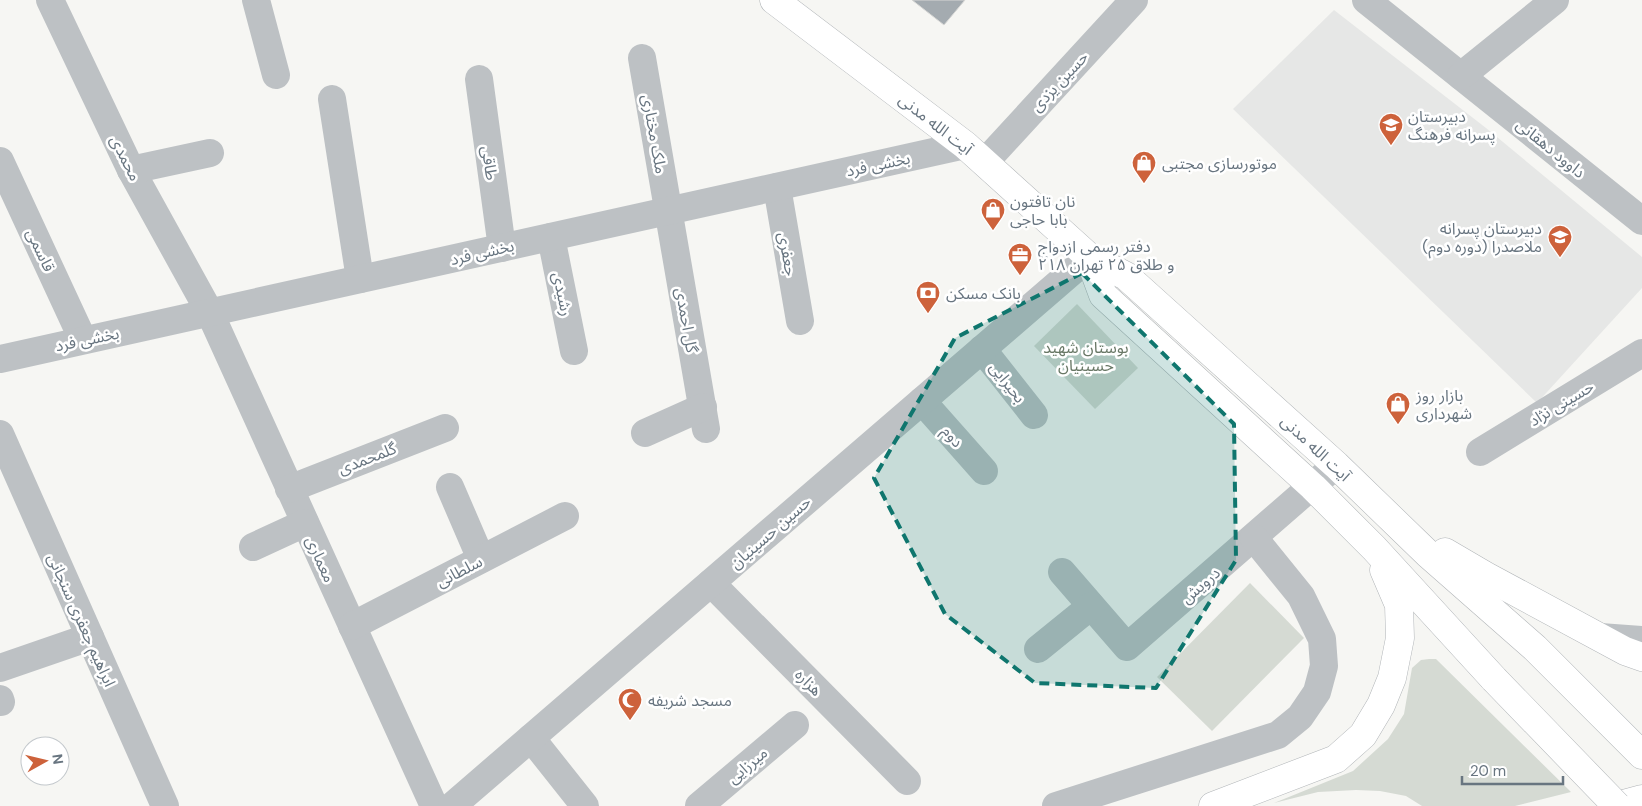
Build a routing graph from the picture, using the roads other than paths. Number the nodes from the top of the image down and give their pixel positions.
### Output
1 (256, 0) edge
2 (774, 0) edge
3 (1134, 0) edge
4 (1366, 0) edge
5 (1555, 0) edge
6 (53, 1) edge
7 (642, 58) dead end
8 (276, 75) dead end
9 (1461, 76) junction
10 (479, 79) dead end
11 (332, 99) dead end
12 (210, 153) dead end
13 (975, 153) junction
14 (0, 161) edge
15 (131, 170) junction
16 (776, 187) junction
17 (668, 211) junction
18 (1642, 221) edge
19 (551, 237) junction
20 (502, 248) junction
21 (1089, 257) junction
22 (360, 279) junction
23 (210, 312) junction
24 (800, 321) dead end
25 (83, 340) junction
26 (982, 349) junction
27 (574, 350) dead end
28 (1642, 353) edge
29 (0, 359) edge
30 (922, 401) junction
31 (1034, 415) dead end
32 (445, 428) dead end
33 (645, 433) dead end
34 (0, 434) edge
35 (1480, 452) dead end
36 (1336, 466) junction
37 (984, 472) dead end
38 (450, 487) dead end
39 (1313, 487) junction
40 (289, 489) junction
41 (565, 516) dead end
42 (305, 522) junction
43 (1397, 524) junction
44 (1254, 538) junction
45 (253, 547) dead end
46 (1374, 548) junction
47 (481, 559) junction
48 (1062, 572) dead end
49 (711, 583) junction
50 (1091, 606) junction
51 (352, 626) junction
52 (90, 637) junction
53 (1600, 638) junction
54 (1642, 640) edge
55 (1038, 649) dead end
56 (1642, 657) edge
57 (0, 668) edge
58 (795, 725) dead end
59 (531, 738) junction
60 (1642, 755) edge
61 (906, 781) dead end
62 (1642, 799) edge
63 (165, 806) edge
64 (434, 806) edge
65 (452, 806) edge
66 (586, 806) edge
67 (699, 806) edge
68 (1056, 806) edge
69 (1213, 806) edge
70 (1617, 806) edge

1 - 8 street
2 - 13 main road, آیت الله مدنی
3 - 13 street, حسین یزدی
4 - 9 street, داوود دهقانی
5 - 9 street
6 - 15 street, محمدی
7 - 17 street, ملک مختاری
9 - 18 street, داوود دهقانی
10 - 20 street, طاقی
11 - 22 street
12 - 15 street
13 - 16 street, بخشی فرد
13 - 21 main road, آیت الله مدنی
14 - 25 street, قاسمی
15 - 23 street, محمدی
16 - 17 street, بخشی فرد
16 - 24 street, جعفری
17 - 19 street, بخشی فرد
17 - 33 street, گل احمدی
19 - 20 street, بخشی فرد
19 - 27 street, رشیدی
20 - 22 street, بخشی فرد
21 - 26 street, حسین حسینیان
21 - 36 main road, آیت الله مدنی
21 - 39 main road, آیت الله مدنی
22 - 23 street, بخشی فرد
23 - 25 street, بخشی فرد
23 - 40 street, معماری
25 - 29 street, بخشی فرد
26 - 30 street, حسین حسینیان
26 - 31 street, بحیرایی
28 - 35 street, حسینی نژاد
30 - 37 street, دوم
30 - 49 street, حسین حسینیان
32 - 40 street, گلمحمدی
34 - 52 street, ابراهیم جعفری سنجانی
36 - 39 street, درویش
36 - 43 main road, آیت الله مدنی
38 - 47 street
39 - 44 street, درویش
39 - 46 main road, آیت الله مدنی
40 - 42 street, معماری
41 - 47 street, سلطانی
42 - 45 street
42 - 51 street, معماری
43 - 46 main road
43 - 53 main road
43 - 60 main road, آیت الله مدنی
44 - 50 street, درویش
44 - 68 street
46 - 69 main road
46 - 70 main road, آیت الله مدنی, bridge
47 - 51 street, سلطانی
48 - 50 street, درویش
49 - 59 street, حسین حسینیان
49 - 61 street, هزاره
50 - 55 street
51 - 64 street, معماری
52 - 57 street
52 - 63 street, ابراهیم جعفری سنجانی
53 - 54 street
53 - 56 main road
58 - 67 street, میرزایی
59 - 65 street, حسین حسینیان
59 - 66 street
62 - 70 main road

